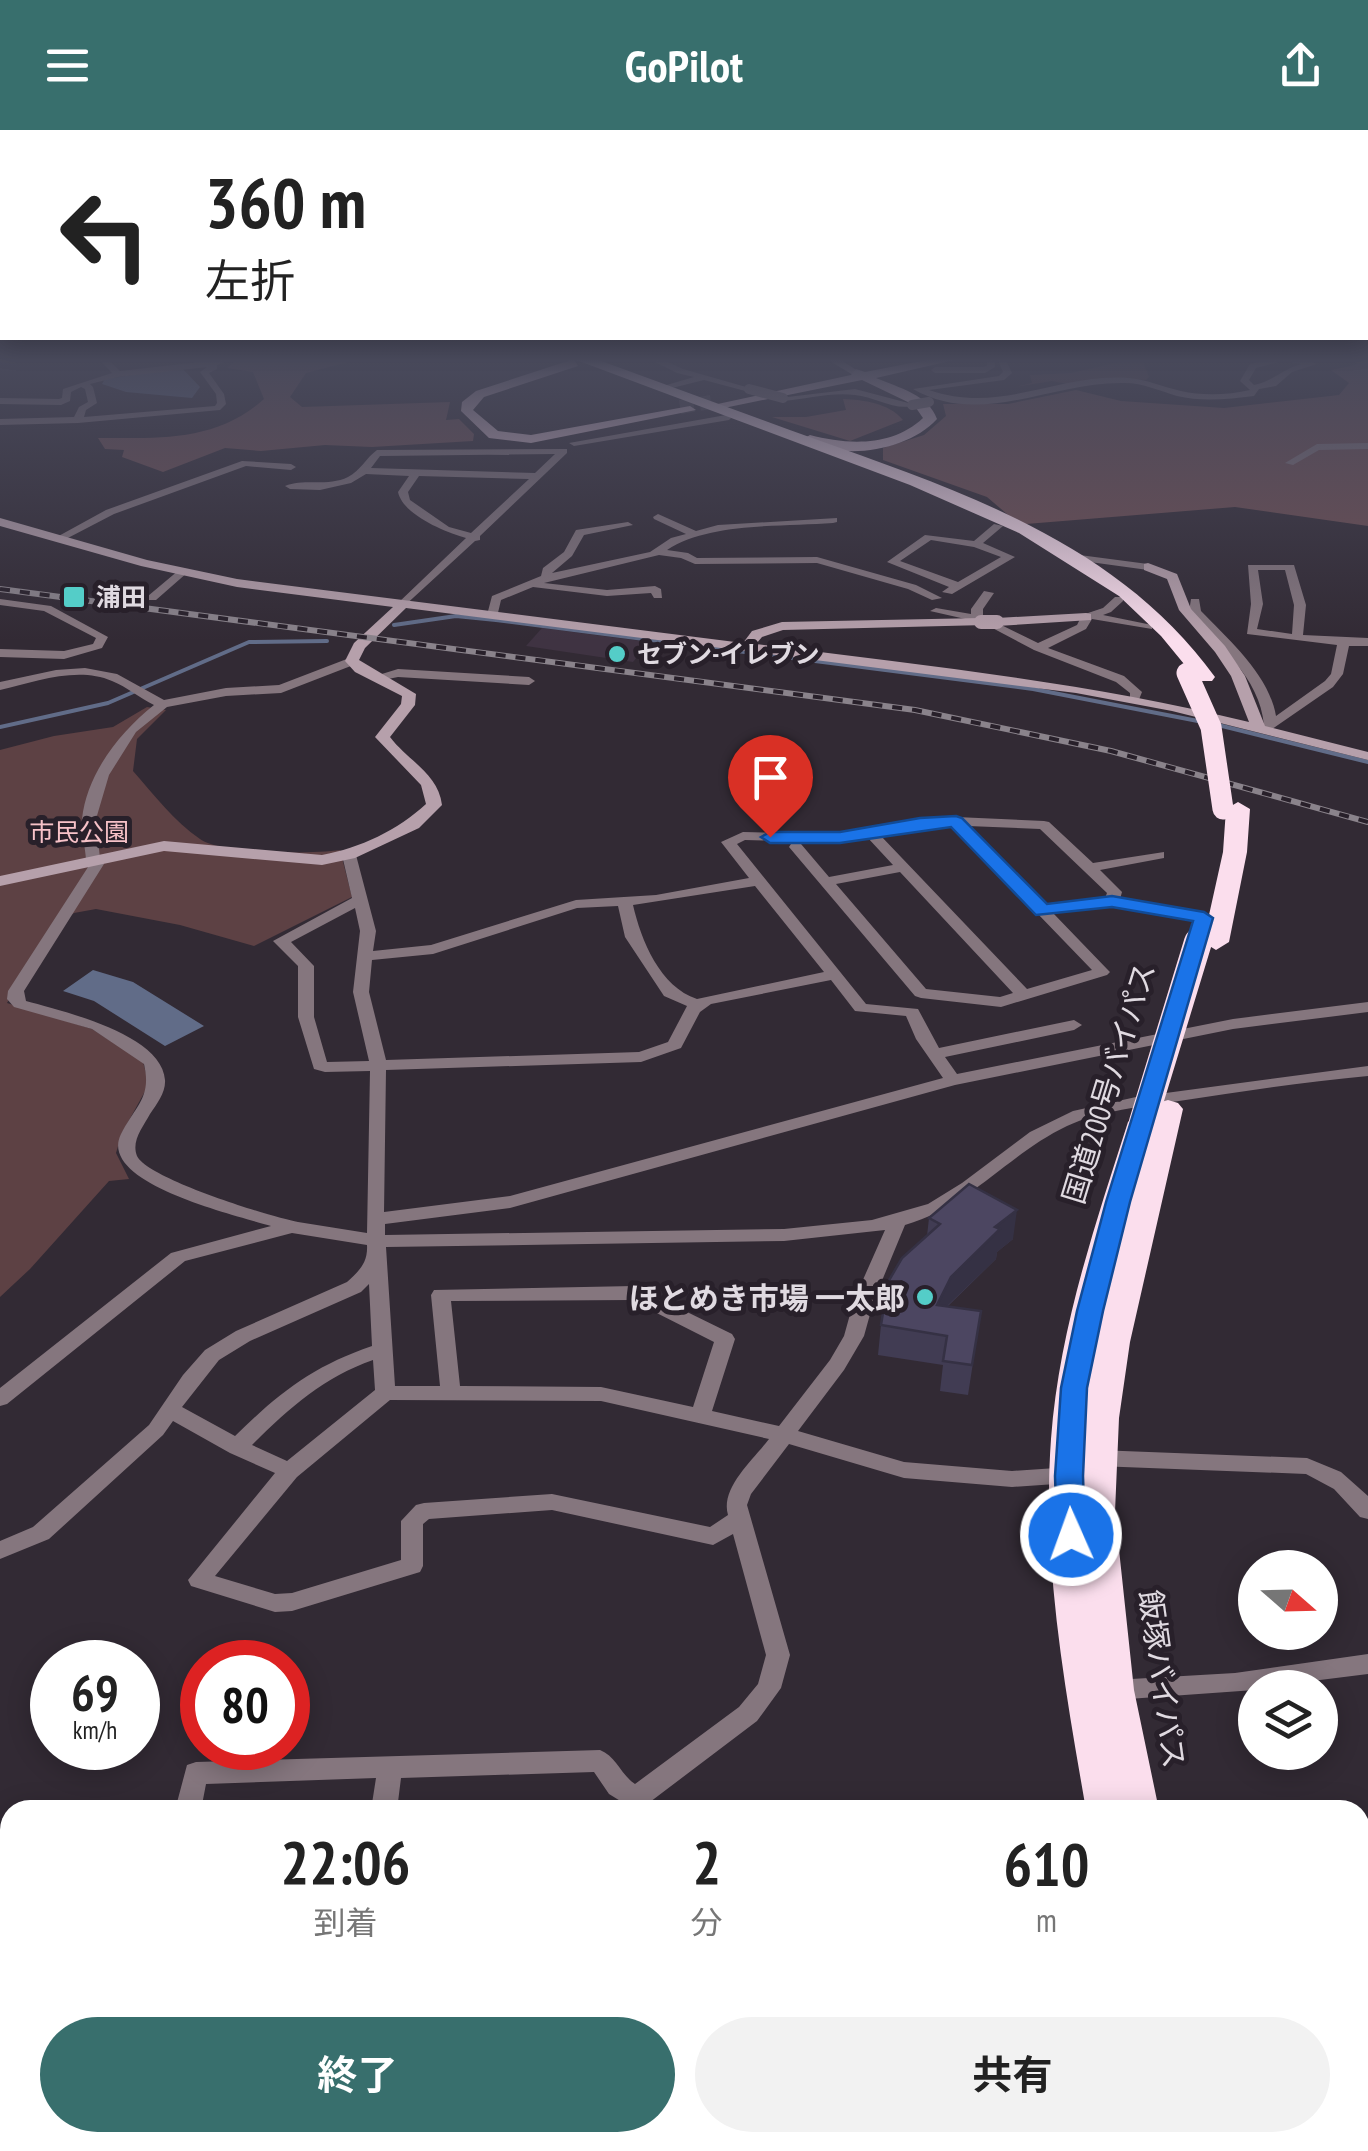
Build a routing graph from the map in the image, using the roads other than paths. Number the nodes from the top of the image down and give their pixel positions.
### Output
1 (441, 452) edge
2 (563, 452) edge
3 (826, 452) edge
4 (838, 452) edge
5 (859, 452) edge
6 (1309, 452) edge
7 (1290, 463) dead end
8 (291, 467) dead end
9 (364, 471) junction
10 (416, 472) junction
11 (538, 476) junction
12 (921, 483) junction
13 (290, 486) dead end
14 (658, 517) dead end
15 (833, 520) dead end
16 (2, 524) edge
17 (628, 525) dead end
18 (998, 526) junction
19 (695, 534) junction
20 (60, 538) junction
21 (476, 538) junction
22 (976, 544) junction
23 (658, 552) junction
24 (1072, 557) junction
25 (1148, 566) junction
26 (184, 572) junction
27 (546, 578) junction
28 (1106, 579) junction
29 (532, 584) junction
30 (958, 586) junction
31 (988, 593) dead end
32 (658, 596) dead end
33 (152, 598) dead end
34 (1119, 599) junction
35 (1194, 601) dead end
36 (0, 602) edge
37 (936, 605) junction
38 (401, 606) junction
39 (493, 615) junction
40 (1086, 616) junction
41 (979, 620) junction
42 (927, 624) junction
43 (1148, 626) junction
44 (764, 630) junction
45 (1297, 638) junction
46 (695, 642) junction
47 (1368, 642) edge
48 (1343, 644) junction
49 (746, 648) junction
50 (1038, 648) junction
51 (0, 654) edge
52 (788, 654) junction
53 (352, 661) junction
54 (1196, 675) junction
55 (378, 677) junction
56 (530, 681) dead end
57 (0, 686) edge
58 (1134, 700) junction
59 (163, 704) junction
60 (1264, 728) junction
61 (1368, 756) edge
62 (956, 822) junction
63 (871, 833) junction
64 (797, 847) dead end
65 (349, 855) junction
66 (1159, 855) dead end
67 (92, 859) junction
68 (903, 867) junction
69 (1090, 868) junction
70 (758, 880) junction
71 (0, 881) edge
72 (824, 882) junction
73 (360, 900) junction
74 (625, 902) junction
75 (1112, 902) junction
76 (1043, 910) junction
77 (1206, 934) junction
78 (366, 956) junction
79 (834, 975) junction
80 (1024, 996) junction
81 (699, 1005) junction
82 (1368, 1007) edge
83 (1074, 1025) dead end
84 (934, 1054) junction
85 (378, 1063) junction
86 (1368, 1071) edge
87 (953, 1080) junction
88 (375, 1219) junction
89 (896, 1224) junction
90 (292, 1226) junction
91 (378, 1247) junction
92 (384, 1349) junction
93 (385, 1393) junction
94 (451, 1393) junction
95 (0, 1399) edge
96 (171, 1410) junction
97 (702, 1415) junction
98 (785, 1435) junction
99 (238, 1447) junction
100 (1084, 1466) junction
101 (289, 1472) junction
102 (1368, 1512) edge
103 (738, 1520) junction
104 (0, 1550) edge
105 (1368, 1664) edge
106 (1114, 1690) junction
107 (390, 1767) junction
108 (190, 1800) edge
109 (385, 1800) edge
110 (630, 1800) edge
111 (639, 1800) edge
112 (1106, 1800) edge
113 (1135, 1800) edge

1 - 9 street
2 - 11 street
3 - 18 highway
4 - 12 highway
5 - 12 main road
6 - 7 street
8 - 20 street
9 - 10 street
9 - 13 street
10 - 11 street
10 - 21 street
11 - 21 street
12 - 24 highway
14 - 19 street
15 - 19 street
16 - 20 street
17 - 27 street
18 - 22 street
18 - 34 highway
19 - 23 street
20 - 26 street
21 - 38 street
22 - 30 street
22 - 30 street
23 - 27 street
23 - 37 street
24 - 25 street
24 - 28 highway
25 - 28 street
25 - 60 street
26 - 33 street
26 - 38 street
27 - 29 street
28 - 54 highway
29 - 32 street
29 - 39 street
30 - 37 street
31 - 41 street
34 - 40 street
34 - 43 highway
35 - 60 street
36 - 51 street
37 - 41 street
37 - 42 street
38 - 39 street
38 - 53 street
39 - 46 street
40 - 41 street, bridge
40 - 43 street
40 - 50 street
41 - 42 street
41 - 50 street
42 - 44 street
43 - 54 highway
44 - 46 street
44 - 49 street
44 - 52 street
45 - 45 street
45 - 48 street
46 - 49 street
47 - 48 street
48 - 60 street
49 - 52 street
50 - 58 street
52 - 58 street
53 - 55 street
53 - 59 street
54 - 77 highway, 国道200号バイパス
55 - 56 street
55 - 65 street
57 - 59 street
58 - 60 street
59 - 67 street
60 - 61 street
62 - 63 street
62 - 69 street
62 - 76 street
63 - 68 street
63 - 70 street
64 - 72 street
65 - 67 street
65 - 73 street
66 - 69 street
67 - 71 street
67 - 90 street
68 - 72 street
68 - 80 street
69 - 75 street
70 - 74 street
70 - 79 street
72 - 80 street
73 - 78 street
73 - 85 street
74 - 78 street
74 - 81 street
75 - 76 street
75 - 77 street
76 - 80 street
77 - 100 highway, 国道200号バイパス, bridge
78 - 85 street
79 - 81 street
79 - 84 street
81 - 85 street
82 - 87 street
83 - 84 street
84 - 87 street
85 - 88 street
86 - 89 street
87 - 88 street
88 - 91 street
89 - 91 street
89 - 98 street
90 - 91 street
90 - 95 street
91 - 92 street
91 - 96 street
92 - 93 street
92 - 99 street
93 - 94 street
93 - 101 street
94 - 97 street
94 - 97 street
96 - 99 street
96 - 104 street
97 - 98 street
98 - 100 street
98 - 103 street
99 - 101 street
100 - 102 street
100 - 106 highway, 飯塚バイパス
100 - 112 highway, 国道200号バイパス
101 - 103 street
103 - 111 street
105 - 106 street
106 - 113 highway, 飯塚バイパス
107 - 108 street
107 - 109 street
107 - 110 street

